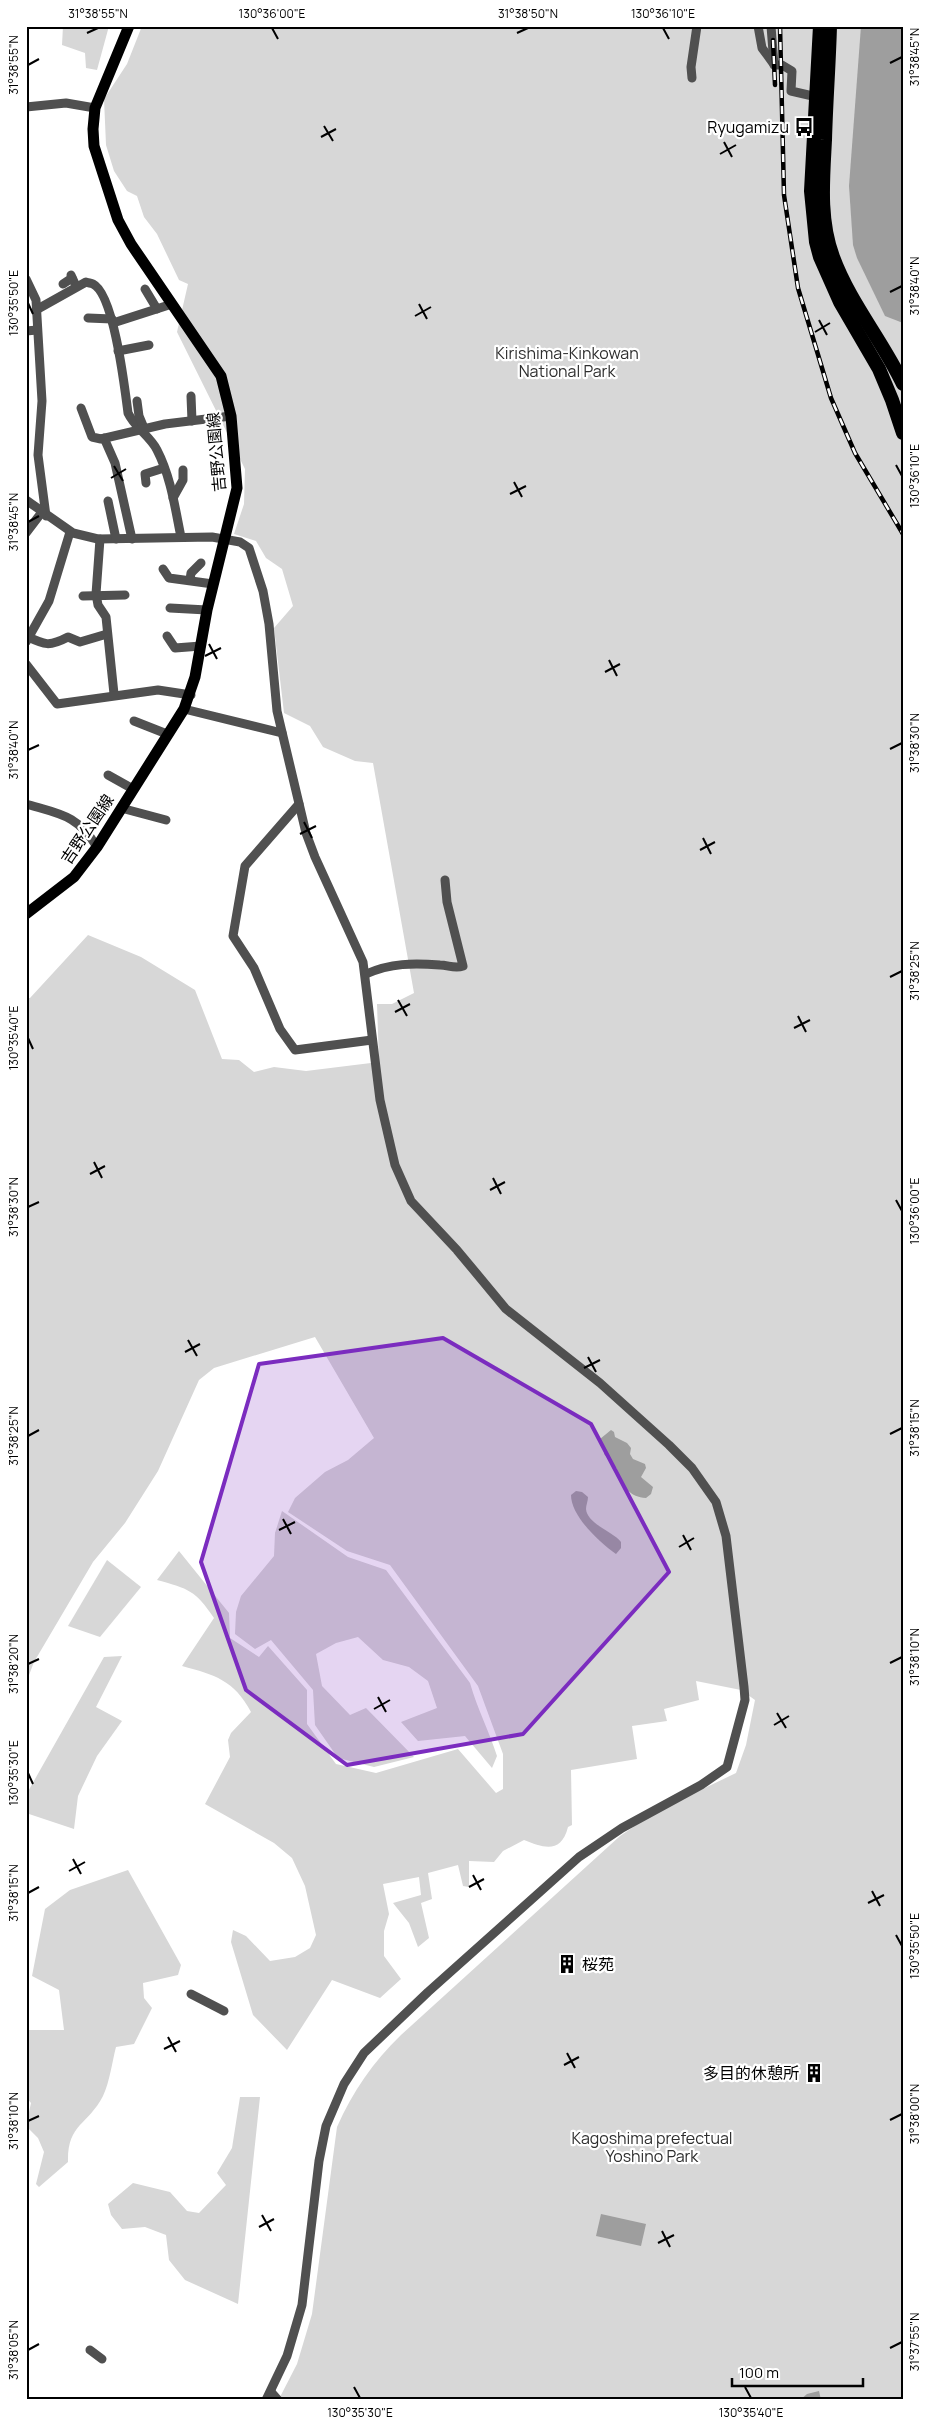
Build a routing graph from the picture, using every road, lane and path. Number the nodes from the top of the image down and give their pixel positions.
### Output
1 (129, 26) edge
2 (697, 26) edge
3 (758, 26) edge
4 (771, 26) edge
5 (820, 26) edge
6 (830, 26) edge
7 (774, 65) junction
8 (692, 78) dead end
9 (817, 97) junction
10 (26, 107) edge
11 (95, 108) junction
12 (26, 280) edge
13 (73, 280) junction
14 (63, 284) dead end
15 (144, 289) dead end
16 (172, 304) junction
17 (157, 309) junction
18 (36, 310) junction
19 (88, 318) dead end
20 (112, 321) junction
21 (37, 330) junction
22 (26, 331) edge
23 (149, 345) dead end
24 (118, 351) junction
25 (903, 384) edge
26 (191, 396) dead end
27 (137, 400) dead end
28 (81, 408) dead end
29 (231, 416) junction
30 (192, 421) junction
31 (141, 429) junction
32 (903, 433) edge
33 (104, 438) junction
34 (164, 468) junction
35 (184, 470) dead end
36 (146, 483) dead end
37 (173, 498) junction
38 (26, 500) edge
39 (108, 501) dead end
40 (44, 514) junction
41 (70, 532) junction
42 (26, 533) edge
43 (181, 537) junction
44 (225, 538) junction
45 (100, 539) junction
46 (116, 539) junction
47 (132, 539) junction
48 (201, 563) dead end
49 (164, 575) dead end
50 (190, 580) junction
51 (214, 584) junction
52 (96, 594) junction
53 (125, 595) dead end
54 (83, 596) dead end
55 (170, 608) dead end
56 (207, 610) junction
57 (108, 634) junction
58 (167, 636) dead end
59 (27, 638) edge
60 (201, 646) junction
61 (26, 664) edge
62 (114, 694) junction
63 (190, 695) junction
64 (184, 709) junction
65 (134, 721) dead end
66 (282, 733) junction
67 (167, 734) junction
68 (108, 775) dead end
69 (133, 788) junction
70 (26, 804) edge
71 (299, 804) junction
72 (121, 808) junction
73 (166, 820) dead end
74 (97, 847) junction
75 (445, 880) dead end
76 (26, 914) edge
77 (366, 974) junction
78 (372, 1040) junction
79 (191, 1994) dead end
80 (224, 2011) dead end
81 (90, 2350) dead end
82 (102, 2359) dead end
83 (268, 2396) edge
84 (278, 2400) edge

1 - 11 main road, 吉野公園線
2 - 8 street
3 - 7 street
4 - 7 street
5 - 9 highway
6 - 25 highway
7 - 9 street
9 - 32 highway
10 - 11 street
11 - 16 main road, 吉野公園線
12 - 18 street
13 - 14 street
13 - 18 street
13 - 20 street
15 - 17 street
16 - 17 street
16 - 29 main road, 吉野公園線
17 - 20 street
18 - 21 street
19 - 20 street
20 - 24 street
21 - 22 street
21 - 40 street
23 - 24 street
24 - 31 street
26 - 30 street
27 - 31 street
28 - 33 street
29 - 30 street
29 - 44 main road, 吉野公園線
30 - 31 street
31 - 33 street
31 - 34 street
33 - 47 street
34 - 36 street
34 - 37 street
35 - 37 street
37 - 43 street
38 - 40 street
39 - 46 street
40 - 41 street
40 - 42 street
41 - 45 street
41 - 59 street
43 - 44 street
43 - 47 street
44 - 51 main road, 吉野公園線
44 - 66 street
45 - 46 street
45 - 52 street
46 - 47 street
48 - 50 street
49 - 50 street
50 - 51 street
51 - 56 main road, 吉野公園線
52 - 53 street
52 - 54 street
52 - 57 street
55 - 56 street
56 - 60 main road, 吉野公園線
57 - 59 street
57 - 62 street
58 - 60 street
60 - 63 main road, 吉野公園線
61 - 62 street
62 - 63 street
63 - 64 main road, 吉野公園線
64 - 66 street
64 - 67 main road, 吉野公園線
65 - 67 street
66 - 71 street
67 - 69 main road, 吉野公園線
68 - 69 street
69 - 72 main road, 吉野公園線
70 - 74 street
71 - 77 street
71 - 78 street
72 - 73 street
72 - 74 main road, 吉野公園線
74 - 76 main road, 吉野公園線
75 - 77 street
77 - 78 street
78 - 83 street
79 - 80 street
81 - 82 street
83 - 84 street

